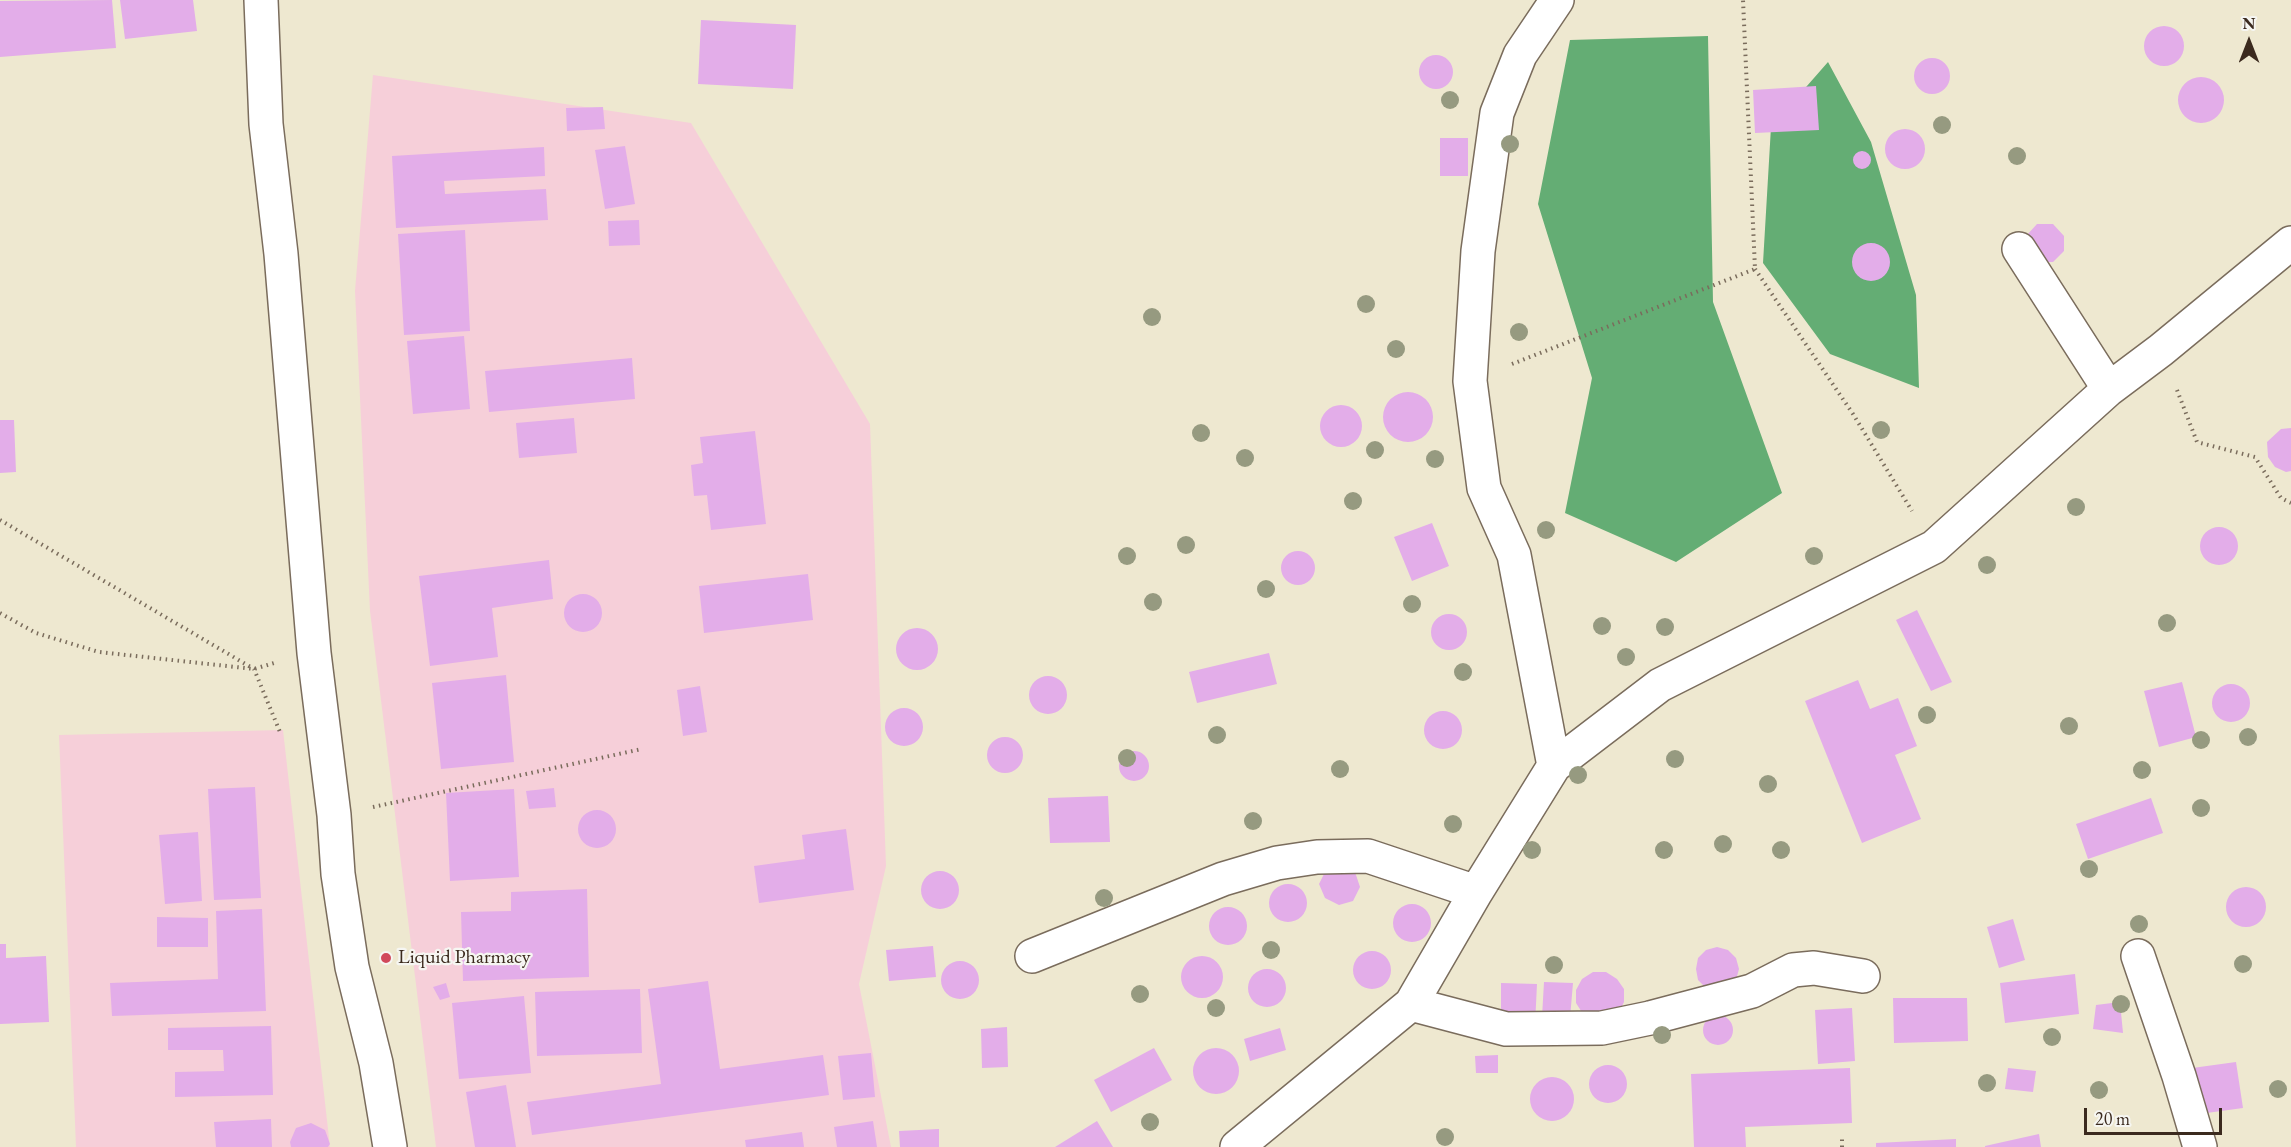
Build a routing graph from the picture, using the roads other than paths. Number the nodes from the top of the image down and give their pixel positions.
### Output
1 (261, 0) edge
2 (1557, 0) edge
3 (2291, 243) edge
4 (2019, 249) dead end
5 (2109, 389) junction
6 (1554, 766) junction
7 (1476, 892) junction
8 (1032, 956) dead end
9 (2138, 956) dead end
10 (1863, 976) dead end
11 (1411, 1004) junction
12 (390, 1147) edge
13 (1237, 1147) edge
14 (2200, 1147) edge

1 - 12 street
2 - 6 street
3 - 5 street
4 - 5 street
5 - 6 street
6 - 7 street
7 - 8 street
7 - 11 street
9 - 14 street
10 - 11 street
11 - 13 street

